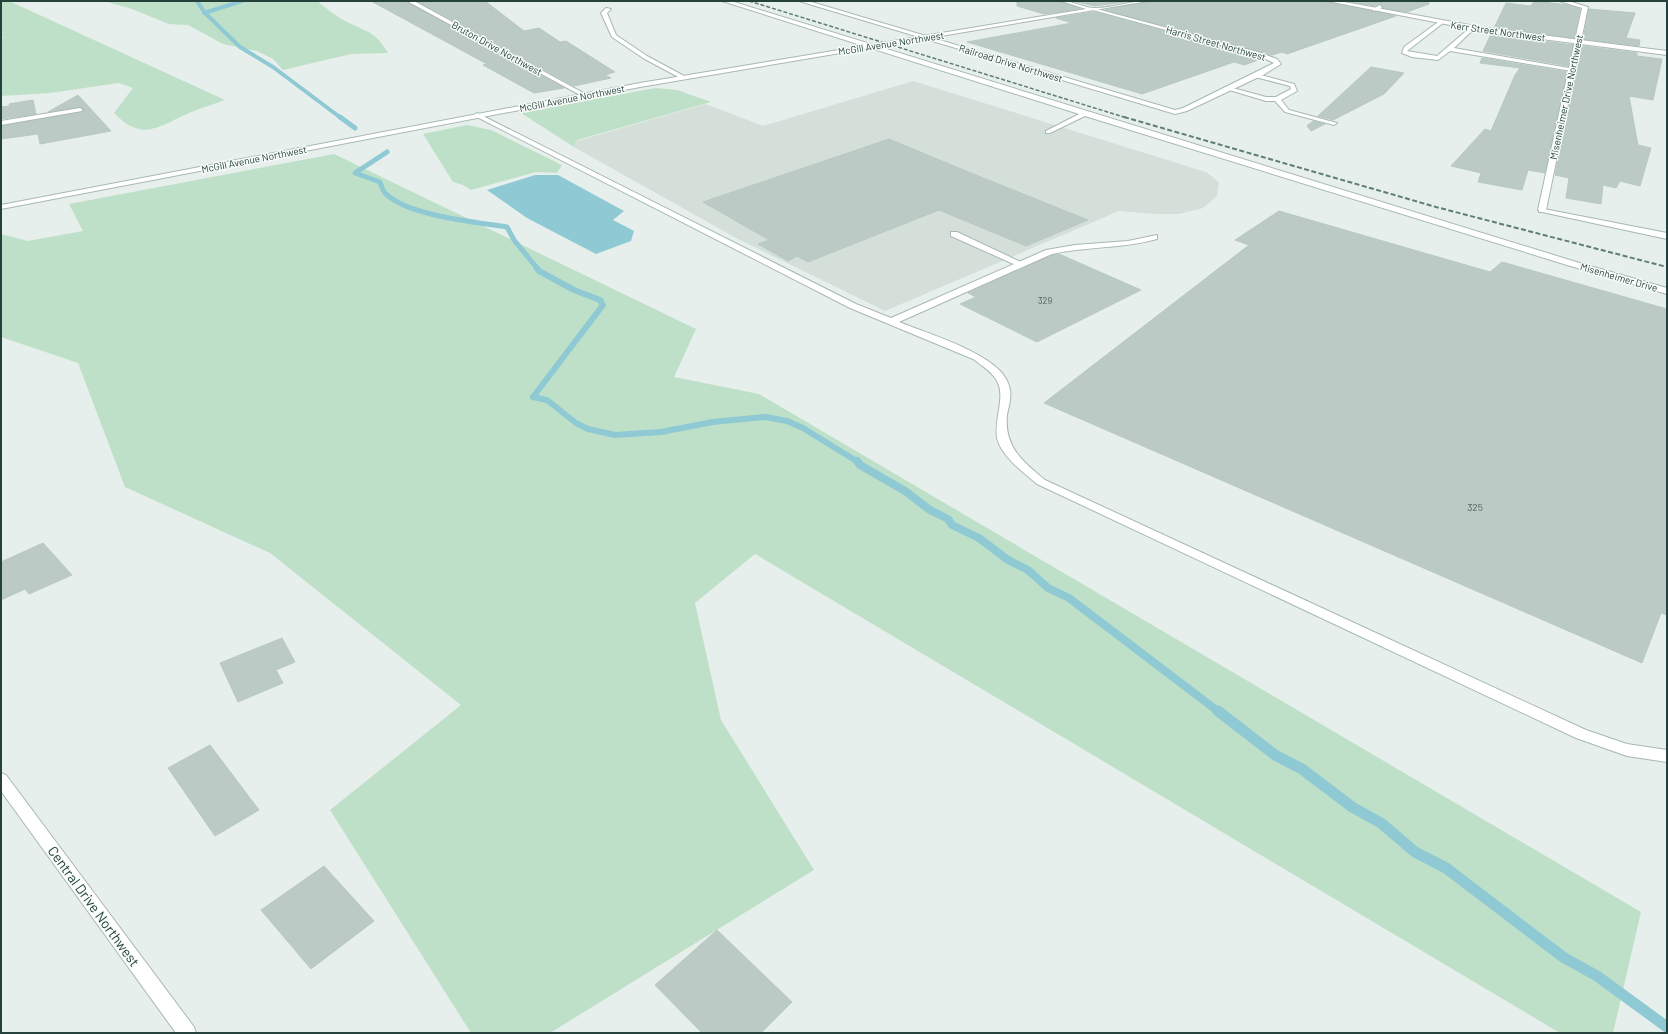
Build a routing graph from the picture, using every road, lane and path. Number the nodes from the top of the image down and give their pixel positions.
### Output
1 (410, 1) edge
2 (725, 1) edge
3 (802, 1) edge
4 (1064, 1) edge
5 (1145, 1) edge
6 (1330, 1) edge
7 (1562, 1) edge
8 (608, 9) dead end
9 (1095, 10) junction
10 (1441, 22) junction
11 (1472, 28) junction
12 (927, 38) junction
13 (1577, 42) junction
14 (871, 47) junction
15 (1448, 49) junction
16 (1667, 53) edge
17 (1572, 69) junction
18 (1257, 76) junction
19 (684, 78) junction
20 (1229, 89) junction
21 (584, 95) junction
22 (1277, 99) junction
23 (80, 110) dead end
24 (1175, 112) joint
25 (1085, 114) junction
26 (477, 115) junction
27 (1, 123) edge
28 (1334, 123) dead end
29 (1048, 132) dead end
30 (1, 207) edge
31 (954, 234) dead end
32 (1667, 236) edge
33 (1154, 237) dead end
34 (1021, 264) junction
35 (1667, 291) edge
36 (890, 322) junction
37 (1667, 756) edge
38 (1, 779) edge
39 (187, 1033) edge

1 - 21 street, Bruton Drive Northwest
2 - 14 street
3 - 12 street, Railroad Drive Northwest
4 - 9 street, Harris Street Northwest
5 - 9 street, McGill Avenue Northwest
6 - 10 street, Kerr Street Northwest
7 - 13 street, Misenheimer Drive Northwest
8 - 19 street
9 - 12 street, McGill Avenue Northwest
9 - 18 street, Harris Street Northwest
10 - 11 street, Kerr Street Northwest
10 - 15 street
11 - 13 street, Kerr Street Northwest
11 - 15 street
12 - 14 street, McGill Avenue Northwest
12 - 24 street, Railroad Drive Northwest
13 - 16 street, Kerr Street Northwest
13 - 17 street, Misenheimer Drive Northwest
14 - 19 street, McGill Avenue Northwest
14 - 25 street, Misenheimer Drive
15 - 17 street
17 - 32 street, Misenheimer Drive Northwest
18 - 20 street, Harris Street Northwest
18 - 22 street
19 - 21 street, McGill Avenue Northwest
20 - 22 street
20 - 24 street, Harris Street Northwest
21 - 26 street, McGill Avenue Northwest
22 - 28 street
23 - 27 street
25 - 29 street
25 - 35 street, Misenheimer Drive
26 - 30 street, McGill Avenue Northwest
26 - 36 street
31 - 34 street
33 - 34 street
34 - 36 street
36 - 37 street
38 - 39 street, Central Drive Northwest

